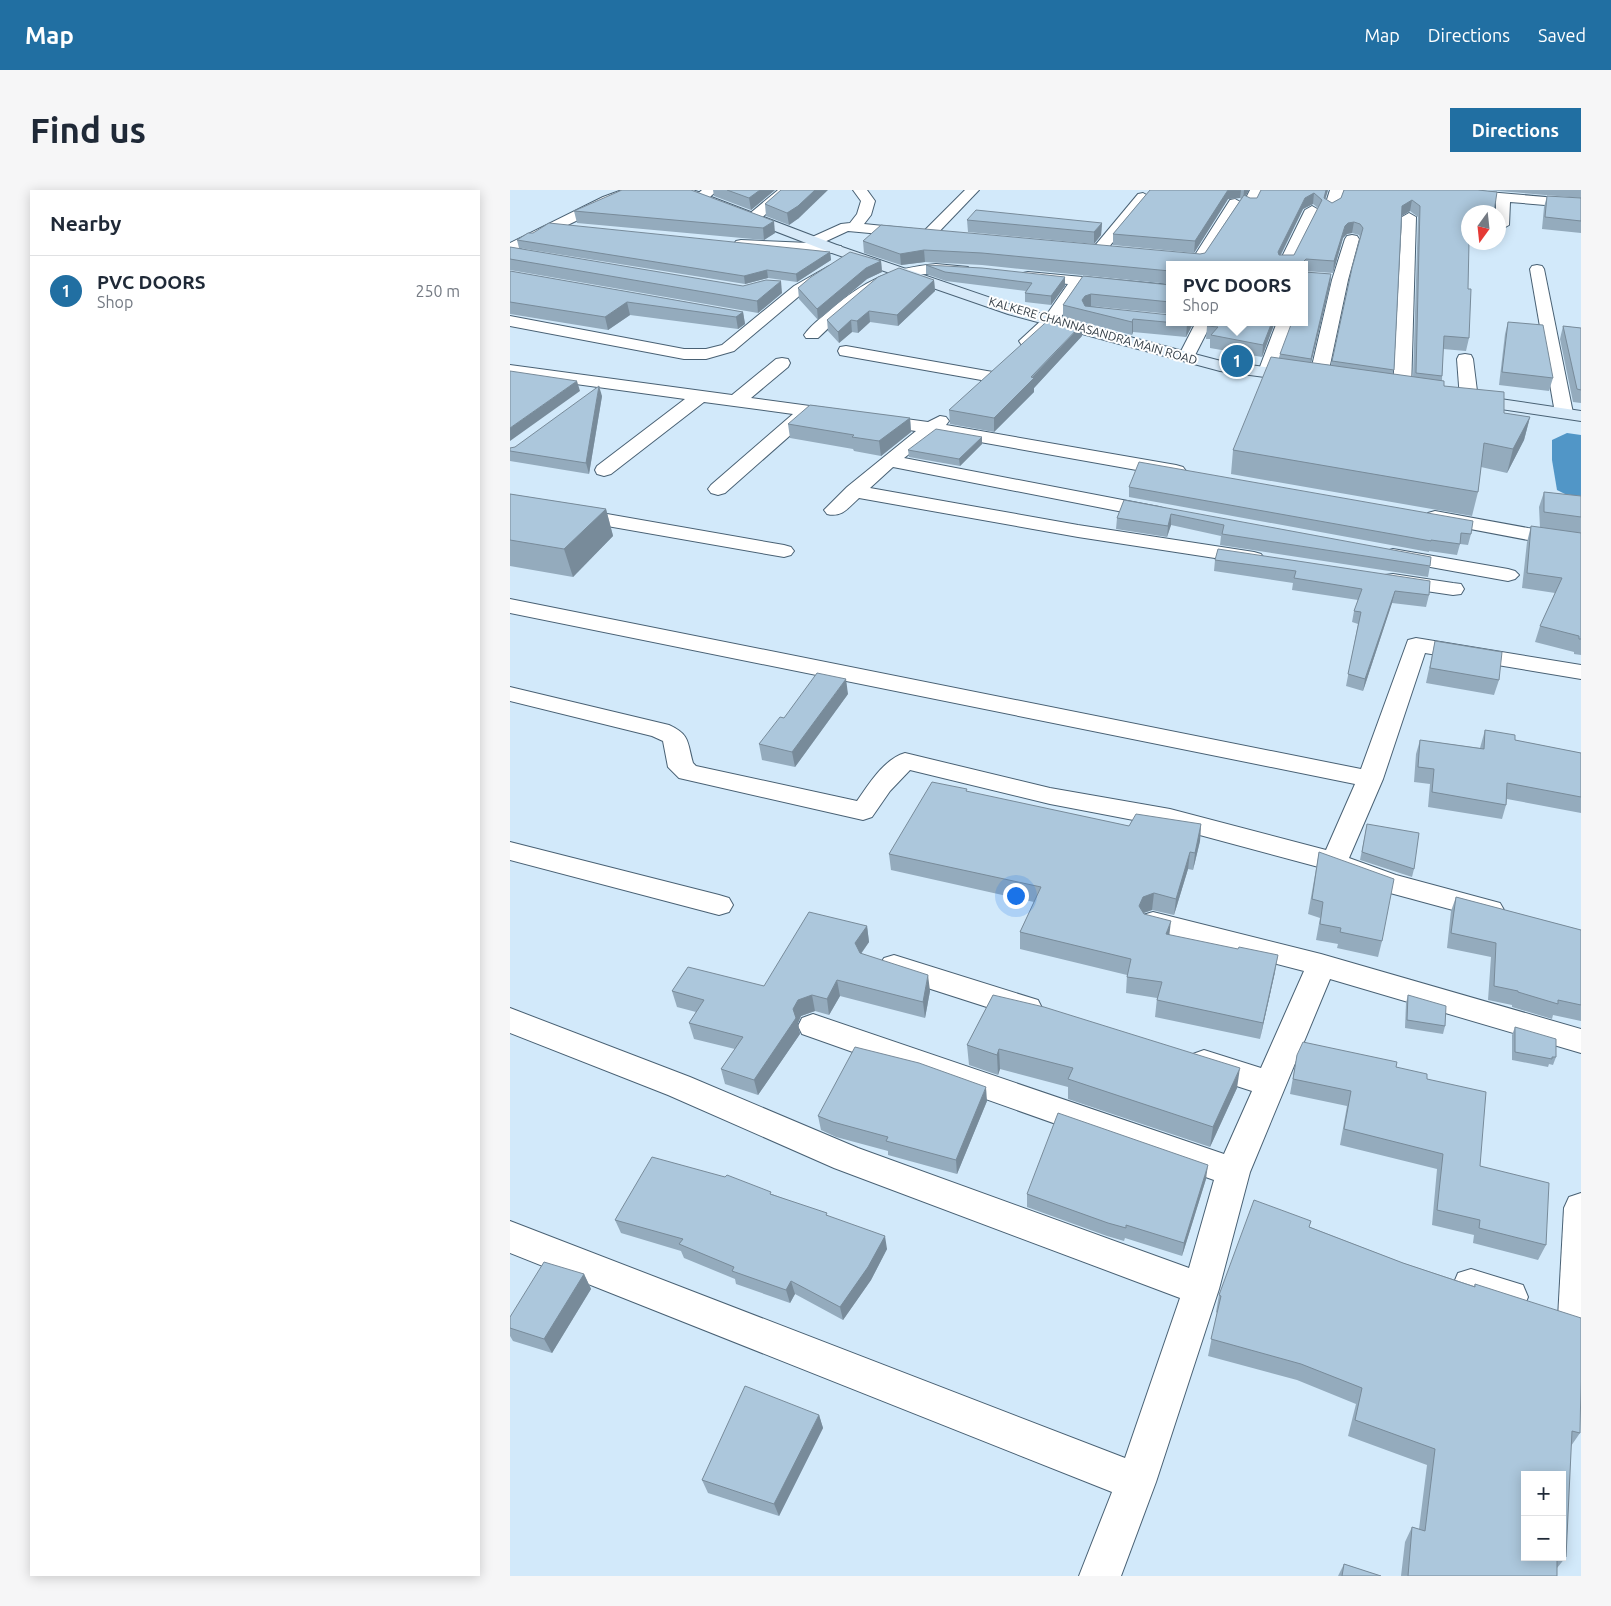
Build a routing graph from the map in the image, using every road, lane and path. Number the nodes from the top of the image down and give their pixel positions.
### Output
1 (634, 190) edge
2 (682, 190) edge
3 (712, 190) edge
4 (786, 190) edge
5 (860, 190) edge
6 (972, 190) edge
7 (1257, 190) edge
8 (1337, 190) edge
9 (1416, 190) edge
10 (1143, 197) edge
11 (700, 198) junction
12 (1503, 198) junction
13 (1581, 204) edge
14 (1503, 205) edge
15 (1331, 209) edge
16 (1312, 210) edge
17 (753, 218) junction
18 (554, 227) junction
19 (854, 227) junction
20 (583, 230) edge
21 (928, 235) junction
22 (947, 237) edge
23 (1352, 239) edge
24 (815, 241) junction
25 (727, 242) edge
26 (782, 247) junction
27 (1079, 249) edge
28 (837, 250) junction
29 (510, 251) edge
30 (1098, 251) junction
31 (1117, 253) edge
32 (530, 255) edge
33 (854, 255) junction
34 (1156, 256) edge
35 (767, 260) edge
36 (1186, 261) edge
37 (1200, 261) edge
38 (1286, 261) edge
39 (1538, 269) dead end
40 (901, 271) junction
41 (982, 272) edge
42 (1011, 274) edge
43 (1322, 278) edge
44 (1340, 280) junction
45 (1078, 281) junction
46 (776, 286) edge
47 (799, 289) junction
48 (1166, 290) edge
49 (744, 316) edge
50 (762, 320) junction
51 (1051, 320) junction
52 (510, 321) edge
53 (1198, 326) edge
54 (1283, 326) edge
55 (812, 335) dead end
56 (846, 350) dead end
57 (1015, 352) edge
58 (1186, 357) junction
59 (1465, 359) dead end
60 (782, 363) dead end
61 (1001, 364) edge
62 (510, 370) edge
63 (1266, 372) junction
64 (987, 376) junction
65 (1318, 379) junction
66 (1337, 382) edge
67 (605, 383) junction
68 (1383, 388) edge
69 (973, 389) edge
70 (1402, 390) junction
71 (1421, 393) edge
72 (701, 396) junction
73 (1450, 397) edge
74 (1469, 399) junction
75 (581, 400) edge
76 (736, 401) junction
77 (953, 408) edge
78 (806, 410) junction
79 (1564, 413) junction
80 (1581, 416) edge
81 (932, 428) junction
82 (889, 461) junction
83 (604, 470) dead end
84 (1196, 475) edge
85 (718, 489) dead end
86 (854, 491) junction
87 (510, 502) edge
88 (834, 510) dead end
89 (1420, 515) edge
90 (1178, 516) edge
91 (1581, 541) edge
92 (784, 551) dead end
93 (1372, 551) edge
94 (1276, 562) edge
95 (1508, 575) dead end
96 (1374, 577) edge
97 (1453, 589) dead end
98 (510, 606) edge
99 (1581, 672) edge
100 (510, 694) edge
101 (1370, 779) junction
102 (510, 851) edge
103 (1334, 862) junction
104 (719, 905) dead end
105 (1514, 916) edge
106 (1153, 922) edge
107 (874, 960) edge
108 (1321, 965) junction
109 (1054, 1016) edge
110 (510, 1020) edge
111 (812, 1026) dead end
112 (1581, 1042) edge
113 (1177, 1055) edge
114 (1272, 1084) junction
115 (1233, 1172) junction
116 (1581, 1208) edge
117 (510, 1237) edge
118 (1471, 1285) edge
119 (1201, 1289) junction
120 (1578, 1318) edge
121 (1136, 1482) junction
122 (1100, 1576) edge

1 - 18 street
2 - 11 main road, KALKERE CHANNASANDRA MAIN ROAD
3 - 11 street
4 - 17 street
5 - 19 street
6 - 21 street
7 - 37 street
8 - 15 street
9 - 12 street
9 - 70 street
10 - 30 street
11 - 17 main road, KALKERE CHANNASANDRA MAIN ROAD
12 - 13 street
12 - 14 street
16 - 38 street
17 - 24 main road, KALKERE CHANNASANDRA MAIN ROAD
18 - 20 street
18 - 29 street
19 - 21 street
19 - 24 street
21 - 22 street
23 - 44 street
24 - 28 main road, KALKERE CHANNASANDRA MAIN ROAD
25 - 26 street
26 - 28 street
26 - 35 street
27 - 30 street
28 - 33 main road, KALKERE CHANNASANDRA MAIN ROAD
29 - 32 street
30 - 31 street
33 - 40 main road, KALKERE CHANNASANDRA MAIN ROAD
33 - 47 street
34 - 36 street
39 - 79 street
40 - 41 street
40 - 51 main road, KALKERE CHANNASANDRA MAIN ROAD
40 - 55 street
42 - 45 street
43 - 44 street
44 - 65 street
45 - 48 street
45 - 51 street
46 - 47 street
47 - 50 street
49 - 50 street
50 - 52 street
51 - 57 street
51 - 58 main road, KALKERE CHANNASANDRA MAIN ROAD
53 - 58 street
54 - 63 street
56 - 64 street
58 - 63 main road, KALKERE CHANNASANDRA MAIN ROAD
59 - 74 street
60 - 76 street
61 - 64 street
62 - 67 street
63 - 65 main road, KALKERE CHANNASANDRA MAIN ROAD
64 - 69 street
65 - 66 main road, KALKERE CHANNASANDRA MAIN ROAD
67 - 72 street
67 - 75 street
68 - 70 main road
70 - 71 main road
72 - 76 street
72 - 83 street
73 - 74 main road
74 - 79 main road
76 - 78 street
77 - 81 street
78 - 81 street
78 - 85 street
79 - 80 main road
81 - 82 street
81 - 84 street
82 - 86 street
82 - 90 street
86 - 88 street
86 - 94 street
87 - 92 street
89 - 91 street
93 - 95 street
96 - 97 street
98 - 101 street
99 - 101 street
100 - 103 street
101 - 103 street
102 - 104 street
103 - 105 street
106 - 108 street
107 - 109 street
108 - 112 street
108 - 114 street
110 - 119 street
111 - 115 street
113 - 114 street
114 - 115 street
115 - 119 street
116 - 120 street
117 - 121 street
118 - 120 street
119 - 121 street
121 - 122 street

